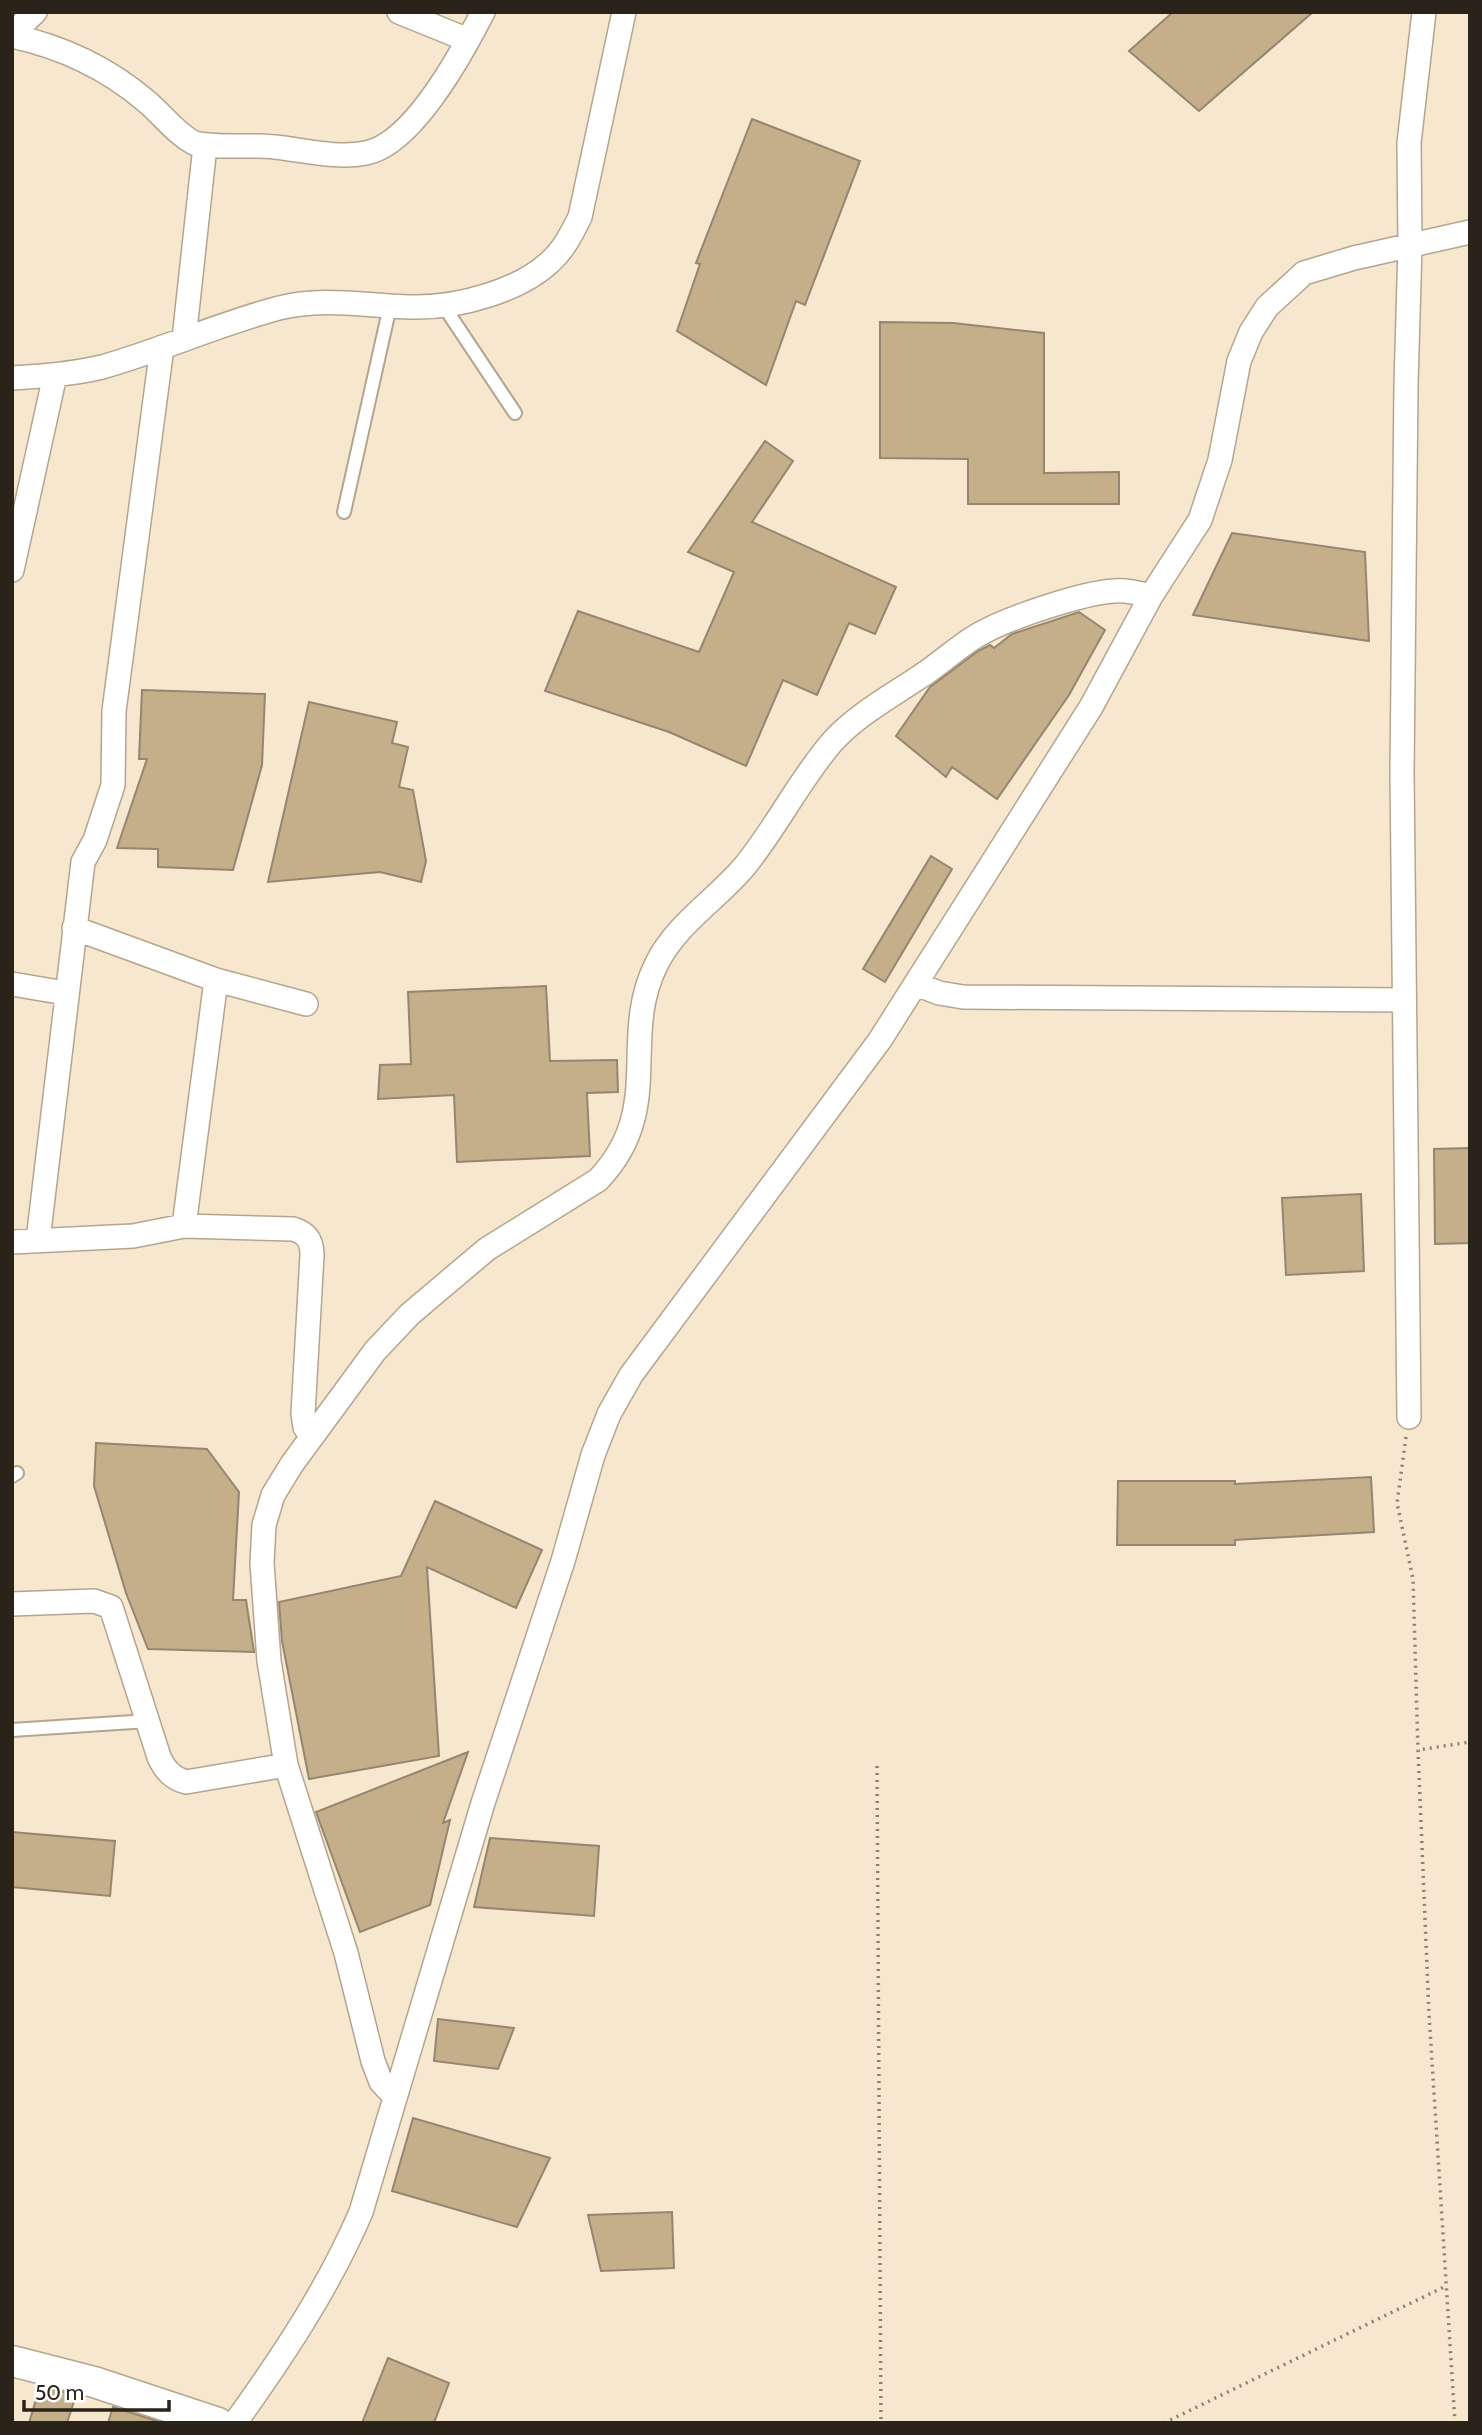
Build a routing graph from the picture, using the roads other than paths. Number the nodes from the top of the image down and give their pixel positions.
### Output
1 (35, 12) edge
2 (399, 12) edge
3 (483, 12) edge
4 (624, 12) edge
5 (1424, 12) edge
6 (12, 35) edge
7 (468, 40) junction
8 (205, 146) junction
9 (1470, 232) edge
10 (1410, 246) junction
11 (443, 305) junction
12 (390, 306) junction
13 (184, 339) junction
14 (162, 346) junction
15 (55, 375) junction
16 (12, 378) edge
17 (515, 413) dead end
18 (344, 512) dead end
19 (12, 570) edge
20 (1151, 596) junction
21 (74, 928) junction
22 (216, 980) junction
23 (12, 984) edge
24 (916, 984) junction
25 (65, 993) junction
26 (1403, 1000) junction
27 (306, 1004) dead end
28 (184, 1226) junction
29 (38, 1240) junction
30 (12, 1242) edge
31 (1409, 1418) road end
32 (311, 1437) junction
33 (12, 1604) edge
34 (148, 1721) junction
35 (12, 1730) edge
36 (286, 1766) junction
37 (395, 2097) junction
38 (12, 2361) edge
39 (218, 2423) edge
40 (236, 2423) edge

1 - 6 street
2 - 7 street
3 - 7 street
4 - 11 street
5 - 10 street
6 - 8 street
7 - 8 street
8 - 13 street
9 - 10 street
10 - 20 street
10 - 26 street
11 - 12 street
11 - 17 lane
12 - 13 street
12 - 18 lane
13 - 14 street
14 - 15 street
14 - 21 street
15 - 16 street
15 - 19 street
20 - 24 street
20 - 32 street
21 - 22 street
21 - 25 street
22 - 27 street
22 - 28 street
23 - 25 street
24 - 26 street
24 - 37 street
25 - 29 street
26 - 31 street
28 - 29 street
28 - 32 street
29 - 30 street
32 - 36 street
33 - 34 street
34 - 35 lane
34 - 36 street
36 - 37 street
37 - 40 street
38 - 39 street

